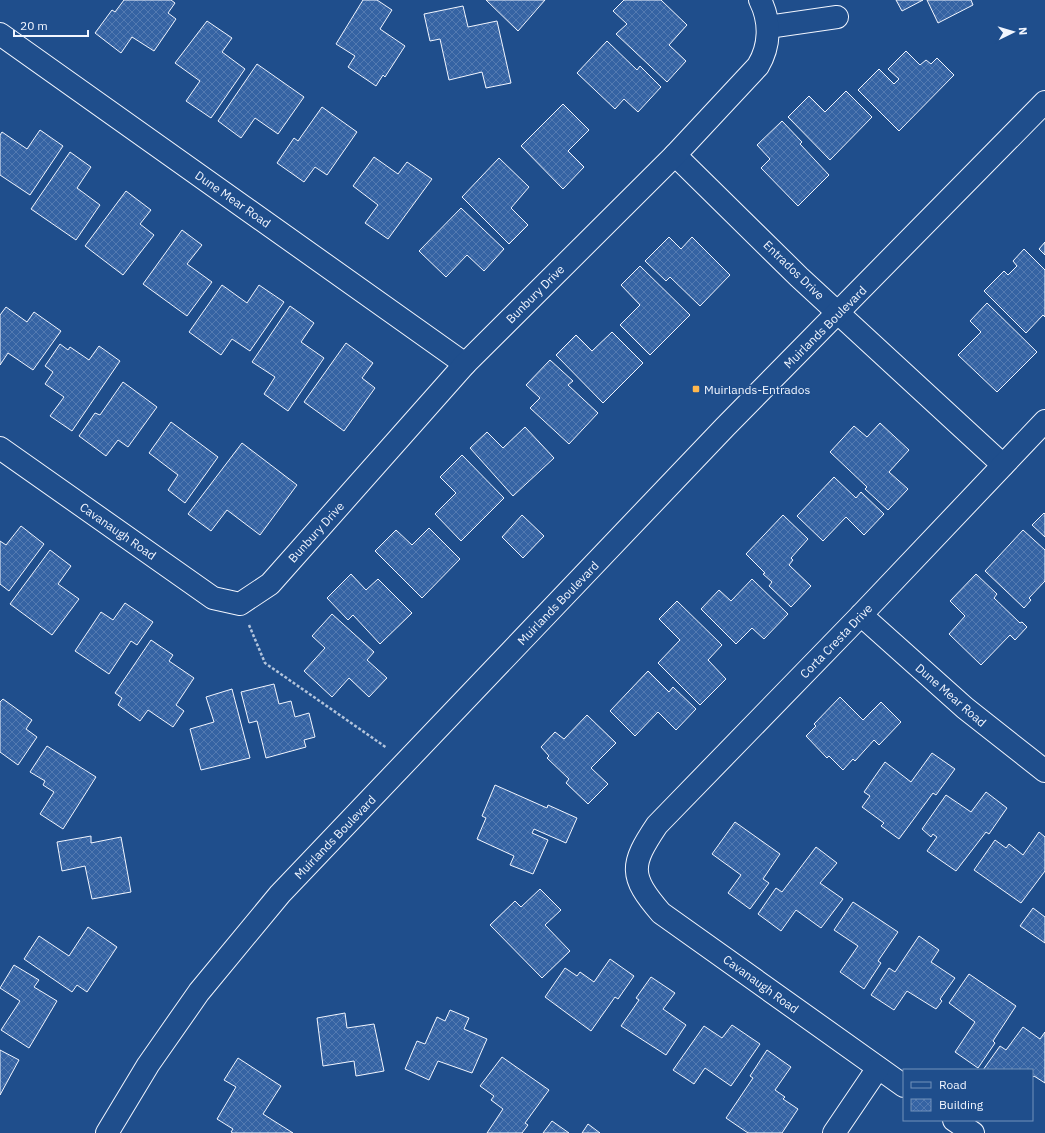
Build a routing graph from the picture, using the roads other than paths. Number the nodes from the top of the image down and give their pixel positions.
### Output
1 (760, 0) edge
2 (837, 17) dead end
3 (768, 27) junction
4 (0, 34) edge
5 (1045, 102) edge
6 (674, 155) junction
7 (839, 313) junction
8 (465, 364) junction
9 (1045, 421) edge
10 (0, 448) edge
11 (1002, 465) junction
12 (240, 604) joint
13 (861, 615) junction
14 (1045, 771) edge
15 (637, 867) joint
16 (878, 1068) junction
17 (903, 1085) edge
18 (955, 1121) edge
19 (107, 1133) edge
20 (834, 1133) edge
21 (972, 1133) edge

1 - 3 street, Bunbury Drive
2 - 3 street
3 - 6 street, Bunbury Drive
4 - 8 street, Dune Mear Road
5 - 7 street, Muirlands Boulevard
6 - 7 street, Entrados Drive
6 - 8 street, Bunbury Drive
7 - 11 street, Entrados Drive
7 - 19 street, Muirlands Boulevard
8 - 12 street, Bunbury Drive
9 - 11 street, Corta Cresta Drive
10 - 12 street, Cavanaugh Road
11 - 13 street, Corta Cresta Drive
13 - 14 street, Dune Mear Road
13 - 15 street, Corta Cresta Drive
15 - 16 street, Cavanaugh Road
16 - 17 street, Cavanaugh Road
16 - 20 street
18 - 21 street

